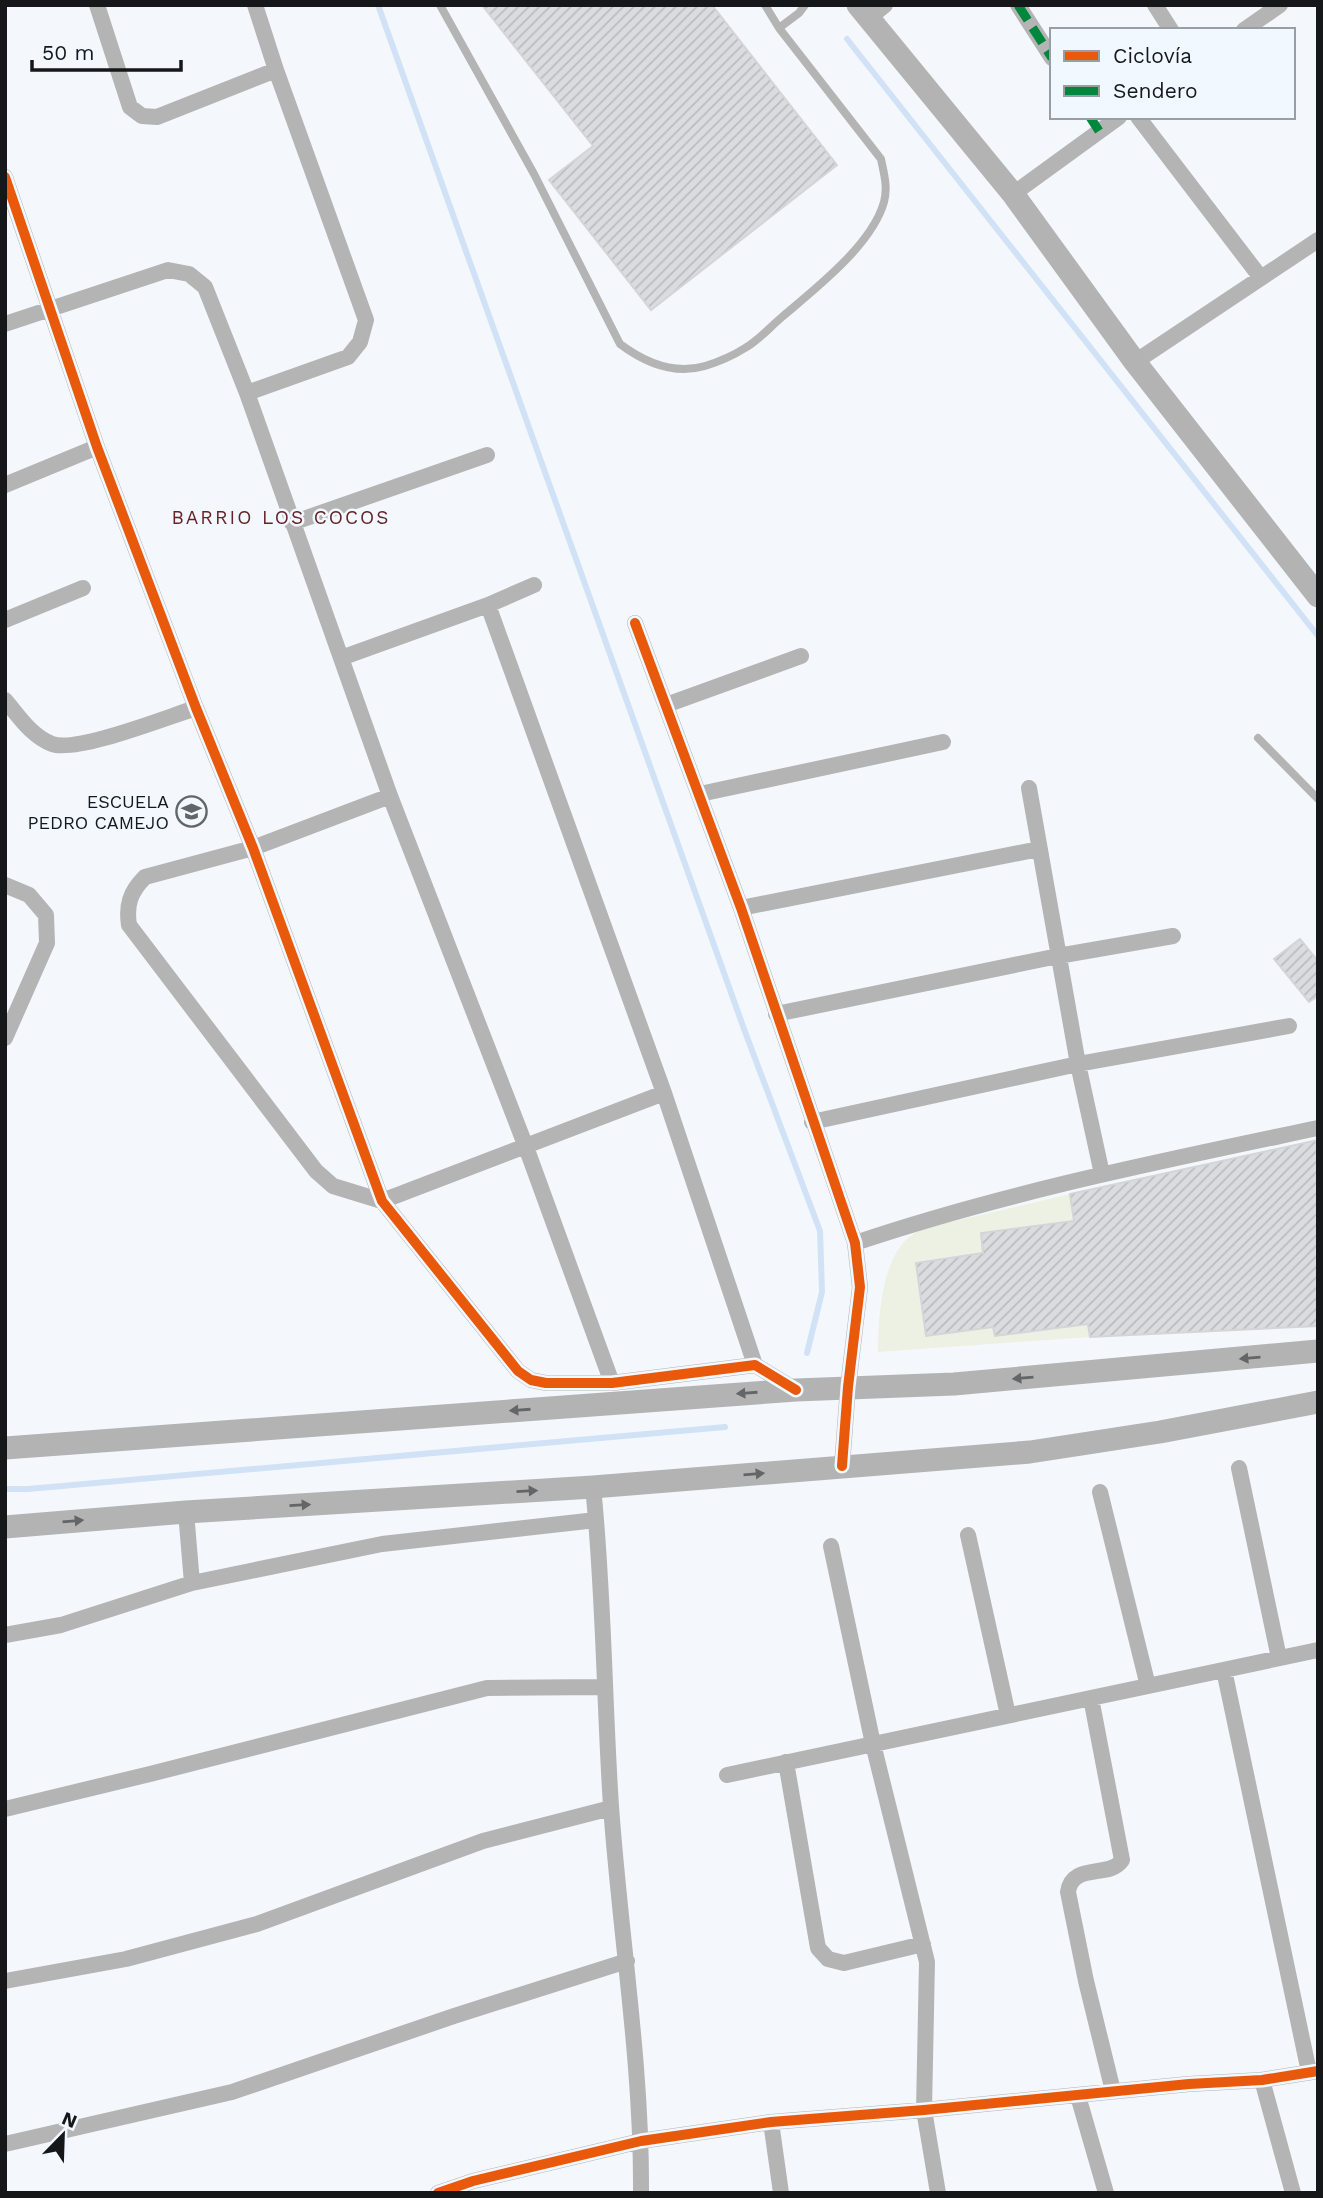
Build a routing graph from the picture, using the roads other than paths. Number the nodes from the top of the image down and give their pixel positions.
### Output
1 (97, 5) edge
2 (256, 5) edge
3 (440, 5) edge
4 (765, 5) edge
5 (805, 5) edge
6 (1018, 5) edge
7 (1155, 5) edge
8 (1280, 5) edge
9 (871, 9) edge
10 (779, 27) junction
11 (1170, 28) edge
12 (1247, 28) edge
13 (1050, 55) edge
14 (276, 70) junction
15 (1091, 119) edge
16 (1116, 119) edge
17 (1140, 119) edge
18 (1099, 131) junction
19 (5, 177) edge
20 (1013, 194) junction
21 (1318, 240) edge
22 (1261, 278) junction
23 (50, 308) junction
24 (5, 324) edge
25 (1135, 362) junction
26 (247, 393) junction
27 (97, 447) junction
28 (487, 454) dead end
29 (5, 485) edge
30 (292, 523) junction
31 (534, 585) dead end
32 (83, 588) dead end
33 (1318, 596) edge
34 (488, 605) junction
35 (5, 621) edge
36 (635, 623) dead end
37 (801, 656) dead end
38 (341, 658) junction
39 (5, 700) edge
40 (666, 705) junction
41 (196, 708) junction
42 (1258, 738) dead end
43 (943, 742) dead end
44 (1029, 788) dead end
45 (700, 794) junction
46 (390, 796) junction
47 (1318, 799) edge
48 (253, 848) junction
49 (1039, 849) junction
50 (5, 885) edge
51 (741, 908) junction
52 (1173, 936) dead end
53 (1058, 956) junction
54 (776, 1014) junction
55 (1289, 1026) dead end
56 (5, 1038) edge
57 (1077, 1064) junction
58 (664, 1093) junction
59 (812, 1122) junction
60 (1318, 1128) edge
61 (526, 1147) junction
62 (1102, 1174) junction
63 (382, 1201) junction
64 (855, 1243) junction
65 (1318, 1351) edge
66 (755, 1364) junction
67 (612, 1383) junction
68 (848, 1387) junction
69 (796, 1390) junction
70 (1318, 1402) edge
71 (5, 1448) edge
72 (842, 1466) junction
73 (1239, 1468) dead end
74 (593, 1487) junction
75 (1100, 1492) dead end
76 (186, 1512) junction
77 (596, 1520) junction
78 (5, 1527) edge
79 (968, 1535) dead end
80 (831, 1546) dead end
81 (192, 1583) junction
82 (5, 1635) edge
83 (1318, 1650) edge
84 (1279, 1658) junction
85 (1224, 1670) junction
86 (604, 1686) junction
87 (1148, 1686) junction
88 (1091, 1698) junction
89 (1008, 1715) junction
90 (873, 1744) junction
91 (786, 1762) junction
92 (727, 1775) dead end
93 (611, 1808) junction
94 (5, 1809) edge
95 (923, 1944) junction
96 (627, 1961) junction
97 (5, 1981) edge
98 (1313, 2072) edge
99 (1262, 2080) junction
100 (1113, 2091) junction
101 (1078, 2096) junction
102 (924, 2110) junction
103 (771, 2122) junction
104 (642, 2141) junction
105 (5, 2144) edge
106 (438, 2193) edge
107 (641, 2193) edge
108 (781, 2193) edge
109 (938, 2193) edge
110 (1105, 2193) edge
111 (1293, 2193) edge

1 - 14 street
2 - 14 street
3 - 10 lane
4 - 10 lane
5 - 10 lane
6 - 13 street
7 - 11 street
8 - 12 street
9 - 20 main road
14 - 26 street
15 - 18 street
16 - 18 street
17 - 22 street
18 - 20 street
19 - 23 street
20 - 25 main road
21 - 22 street
22 - 25 street
23 - 24 street
23 - 26 street
23 - 27 street
25 - 33 main road
26 - 30 street
27 - 29 street
27 - 41 street
28 - 30 street
30 - 38 street
31 - 34 street
32 - 35 street
34 - 38 street
34 - 58 street
36 - 40 street
37 - 40 street
38 - 46 street
39 - 41 street
40 - 45 street
41 - 48 street
42 - 47 lane
43 - 45 street
44 - 49 street
45 - 51 street
46 - 48 street
46 - 61 street
48 - 63 street
48 - 63 street
49 - 51 street
49 - 53 street
50 - 56 street
51 - 54 street
52 - 53 street
53 - 54 street
53 - 57 street
54 - 59 street
55 - 57 street
57 - 59 street
57 - 62 street
58 - 61 street
58 - 66 street
59 - 64 street
60 - 62 street
61 - 63 street
61 - 67 street
62 - 64 street
63 - 67 street
64 - 68 street
65 -> 68 main road
66 - 67 street
66 - 69 street
68 - 69 main road
68 - 72 street
69 -> 71 main road
70 - 72 main road
74 -> 72 main road
73 - 84 street
76 -> 74 main road
74 - 77 street
75 - 87 street
78 -> 76 main road
76 - 81 street
77 - 81 street
77 - 86 street
79 - 89 street
80 - 90 street
81 - 82 street
83 - 84 street
84 - 85 street
85 - 87 street
85 - 98 street
86 - 93 street
86 - 94 street
87 - 88 street
88 - 89 street
88 - 100 street
89 - 90 street
90 - 91 street
90 - 95 street
91 - 92 street
91 - 95 street
93 - 96 street
93 - 97 street
95 - 102 street
96 - 104 street
96 - 105 street
98 - 99 street
99 - 100 street
99 - 111 street
100 - 101 street
101 - 102 street
101 - 110 street
102 - 103 street
102 - 109 street
103 - 104 street
103 - 108 street
104 - 106 street
104 - 107 street

